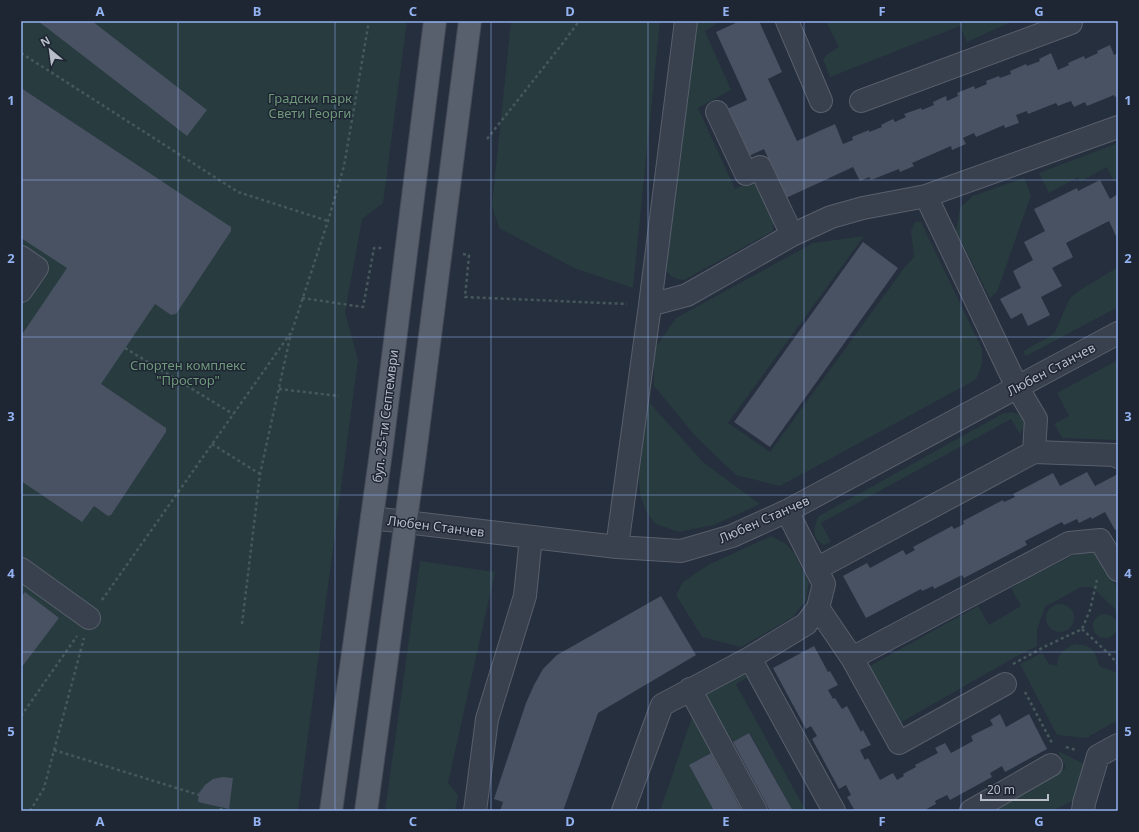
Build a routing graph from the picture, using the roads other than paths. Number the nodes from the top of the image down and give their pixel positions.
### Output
1 (435, 21) edge
2 (470, 21) edge
3 (686, 21) edge
4 (787, 21) edge
5 (1073, 22) edge
6 (821, 101) dead end
7 (861, 101) dead end
8 (718, 112) dead end
9 (1118, 127) edge
10 (926, 196) junction
11 (792, 235) junction
12 (21, 256) edge
13 (21, 291) edge
14 (650, 305) junction
15 (1118, 333) edge
16 (1017, 387) junction
17 (1034, 452) junction
18 (1118, 457) edge
19 (787, 511) junction
20 (372, 518) junction
21 (406, 523) junction
22 (531, 538) junction
23 (617, 547) junction
24 (21, 569) edge
25 (816, 569) junction
26 (1108, 572) edge
27 (818, 608) junction
28 (89, 618) road end
29 (750, 658) junction
30 (852, 658) junction
31 (1014, 680) road end
32 (690, 689) junction
33 (1118, 745) edge
34 (1051, 765) dead end
35 (331, 811) edge
36 (366, 811) edge
37 (475, 811) edge
38 (623, 811) edge
39 (756, 811) edge
40 (834, 811) edge
41 (970, 811) edge
42 (1083, 811) edge

1 - 20 main road, бул. 25-ти Септември
2 - 21 main road
3 - 14 street
4 - 6 street
5 - 7 street
8 - 11 street
9 - 10 street
10 - 11 street
10 - 16 street
11 - 14 street
12 - 13 street
14 - 23 street
15 - 16 street, Любен Станчев
16 - 17 street
16 - 19 street, Любен Станчев
17 - 18 street
17 - 25 street
19 - 23 street, Любен Станчев
19 - 25 street
20 - 21 street, Любен Станчев
20 - 35 main road, бул. 25-ти Септември
21 - 22 street, Любен Станчев
21 - 36 main road
22 - 23 street, Любен Станчев
22 - 37 street
24 - 28 street
25 - 27 street
26 - 30 street
27 - 29 street
27 - 30 street
29 - 32 street
29 - 40 street
30 - 31 street
32 - 38 street
32 - 39 street
33 - 42 street
34 - 41 street

